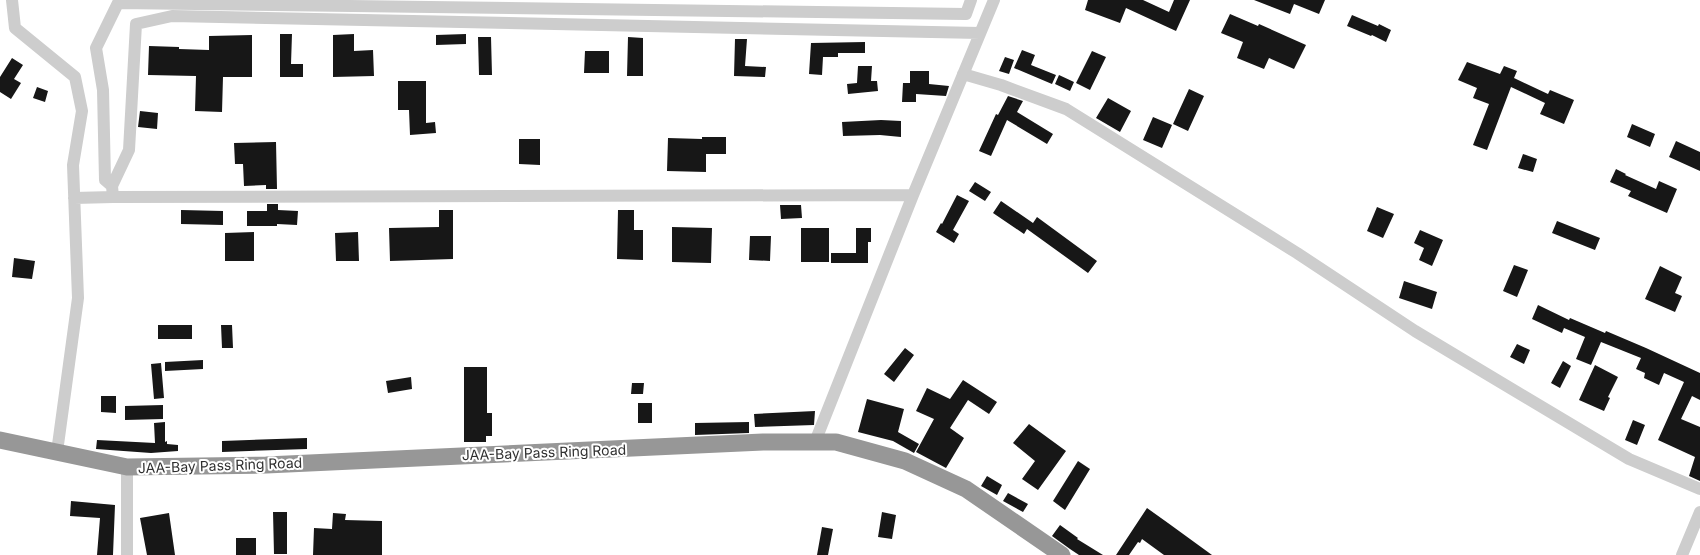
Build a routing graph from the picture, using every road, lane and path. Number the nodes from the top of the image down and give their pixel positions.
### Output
1 (12, 0) edge
2 (971, 0) edge
3 (994, 0) edge
4 (980, 33) junction
5 (963, 74) junction
6 (112, 192) junction
7 (913, 195) junction
8 (74, 198) junction
9 (0, 440) edge
10 (814, 442) junction
11 (57, 452) junction
12 (127, 467) junction
13 (1700, 489) edge
14 (1700, 512) edge
15 (127, 555) edge
16 (1062, 555) edge
17 (1682, 555) edge

1 - 8 street
2 - 6 street
3 - 4 street
4 - 5 street
4 - 6 street
5 - 7 street
5 - 13 street
6 - 7 street
6 - 8 street
7 - 10 street
8 - 11 street
9 - 11 highway, JAA-Bay Pass Ring Road
10 - 12 highway, JAA-Bay Pass Ring Road
10 - 16 highway, JAA-Bay Pass Ring Road
11 - 12 highway, JAA-Bay Pass Ring Road
12 - 15 street
14 - 17 street

